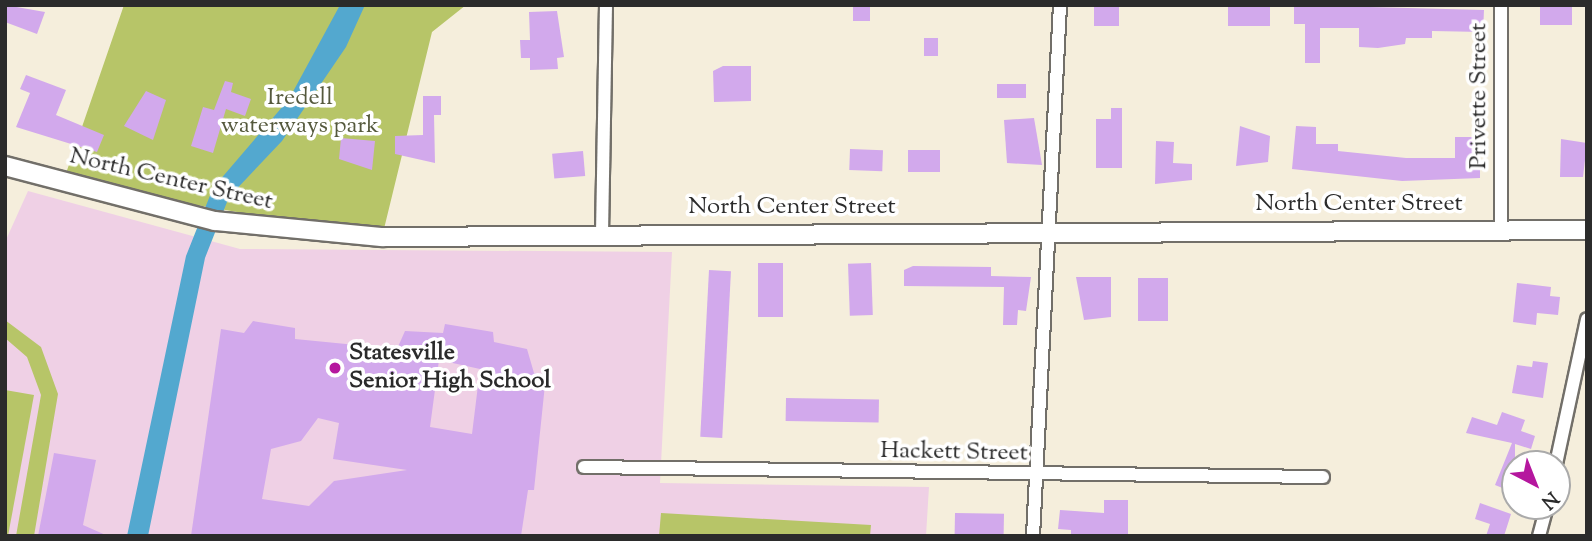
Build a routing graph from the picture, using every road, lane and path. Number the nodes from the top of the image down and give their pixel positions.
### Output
1 (606, 5) edge
2 (1060, 5) edge
3 (1501, 5) edge
4 (5, 166) edge
5 (1501, 229) junction
6 (1054, 230) junction
7 (1587, 230) edge
8 (603, 234) junction
9 (1587, 319) edge
10 (1559, 450) edge
11 (584, 467) dead end
12 (1037, 476) junction
13 (1323, 477) dead end
14 (1033, 536) edge

1 - 8 street
2 - 6 street
3 - 5 street, Privette Street
4 - 8 main road, North Center Street
5 - 6 main road, North Center Street
5 - 7 main road, North Center Street
6 - 8 main road, North Center Street
6 - 12 street
9 - 10 street
11 - 12 street, Hackett Street
12 - 13 street, Hackett Street
12 - 14 street

